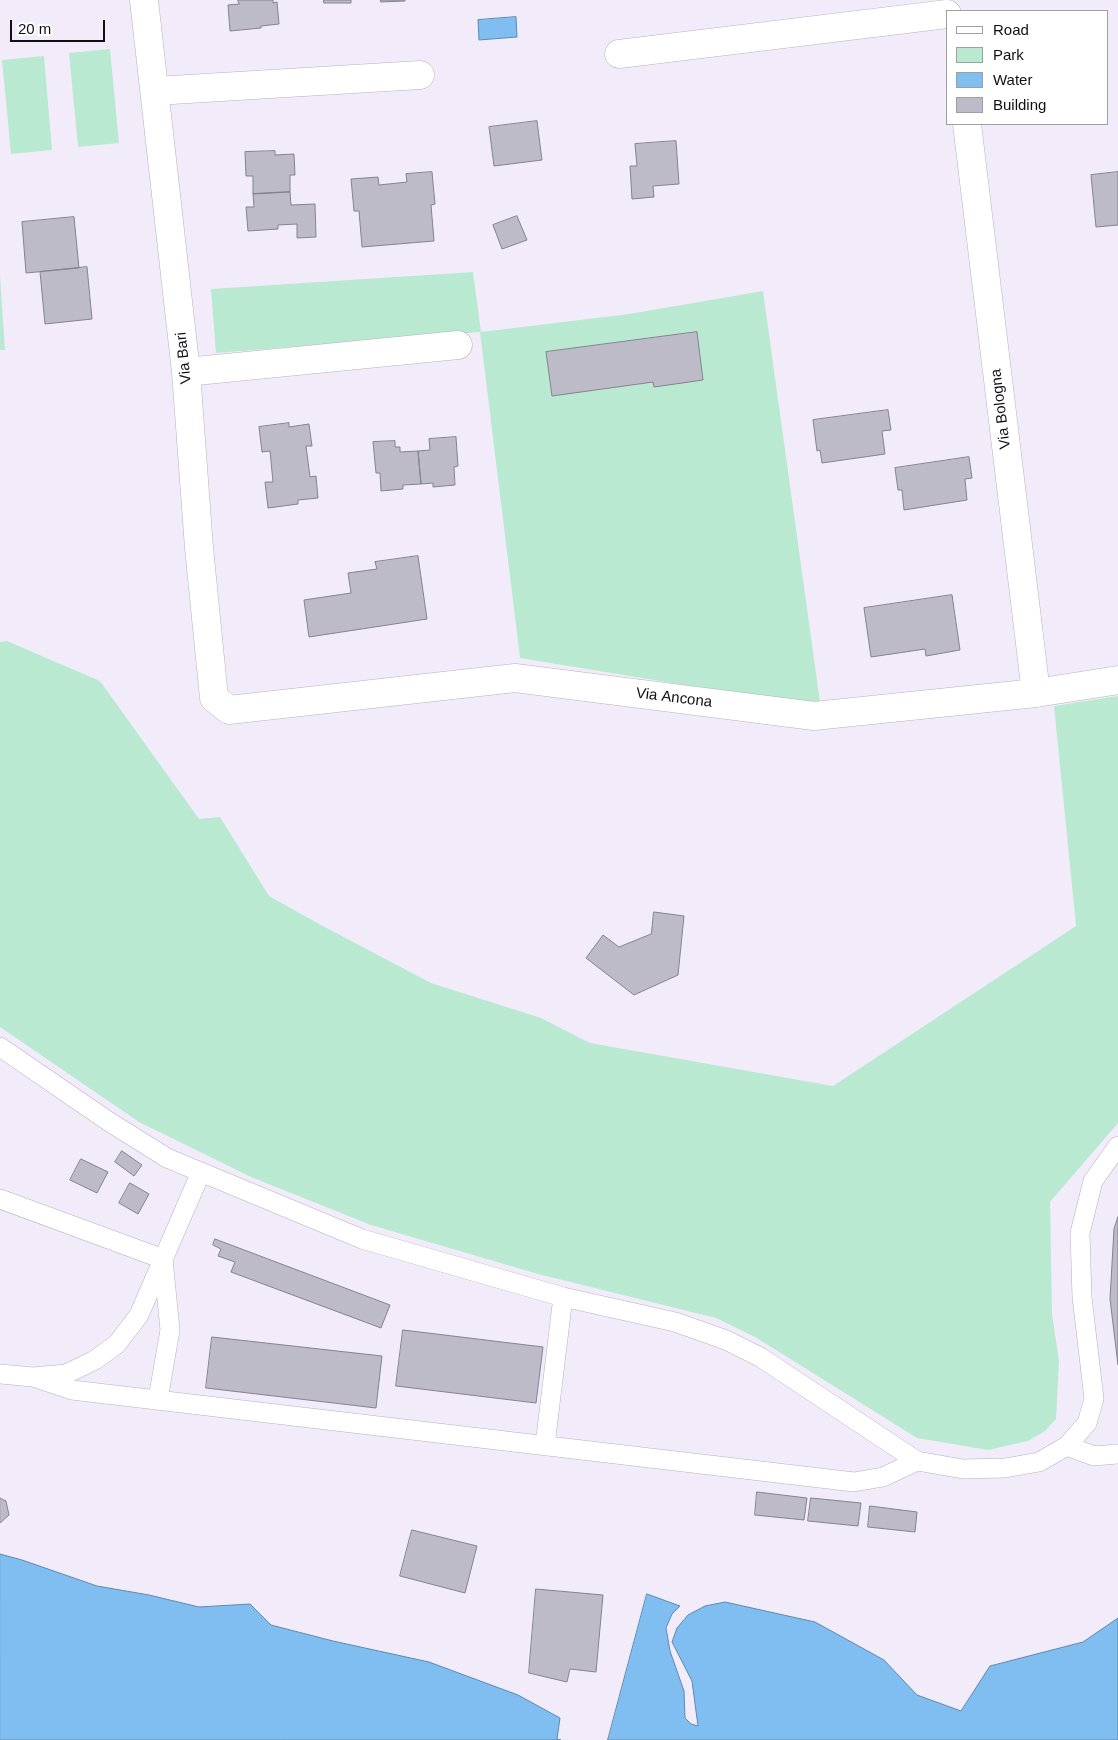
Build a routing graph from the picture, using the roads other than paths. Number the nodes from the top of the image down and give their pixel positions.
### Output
1 (144, 0) edge
2 (946, 14) edge
3 (619, 54) dead end
4 (420, 75) dead end
5 (154, 91) junction
6 (967, 125) edge
7 (458, 345) dead end
8 (186, 372) junction
9 (1118, 680) edge
10 (1036, 693) junction
11 (229, 710) joint
12 (0, 1047) edge
13 (1118, 1146) edge
14 (201, 1172) junction
15 (0, 1199) edge
16 (164, 1259) junction
17 (563, 1297) junction
18 (0, 1374) edge
19 (33, 1377) junction
20 (158, 1399) junction
21 (544, 1445) junction
22 (1067, 1446) junction
23 (1118, 1454) edge
24 (917, 1461) junction

1 - 5 street, Via Bari
2 - 3 street
4 - 5 street
5 - 8 street, Via Bari
6 - 10 street, Via Bologna
7 - 8 street
8 - 11 street, Via Bari
9 - 10 street, Via Ancona
10 - 11 street, Via Ancona
12 - 14 lane
13 - 22 lane
14 - 16 lane
14 - 17 lane
15 - 16 lane
16 - 19 lane
16 - 20 lane
17 - 21 lane
17 - 24 lane
18 - 19 lane
19 - 20 lane
20 - 21 lane
21 - 24 lane
22 - 23 lane
22 - 24 lane

